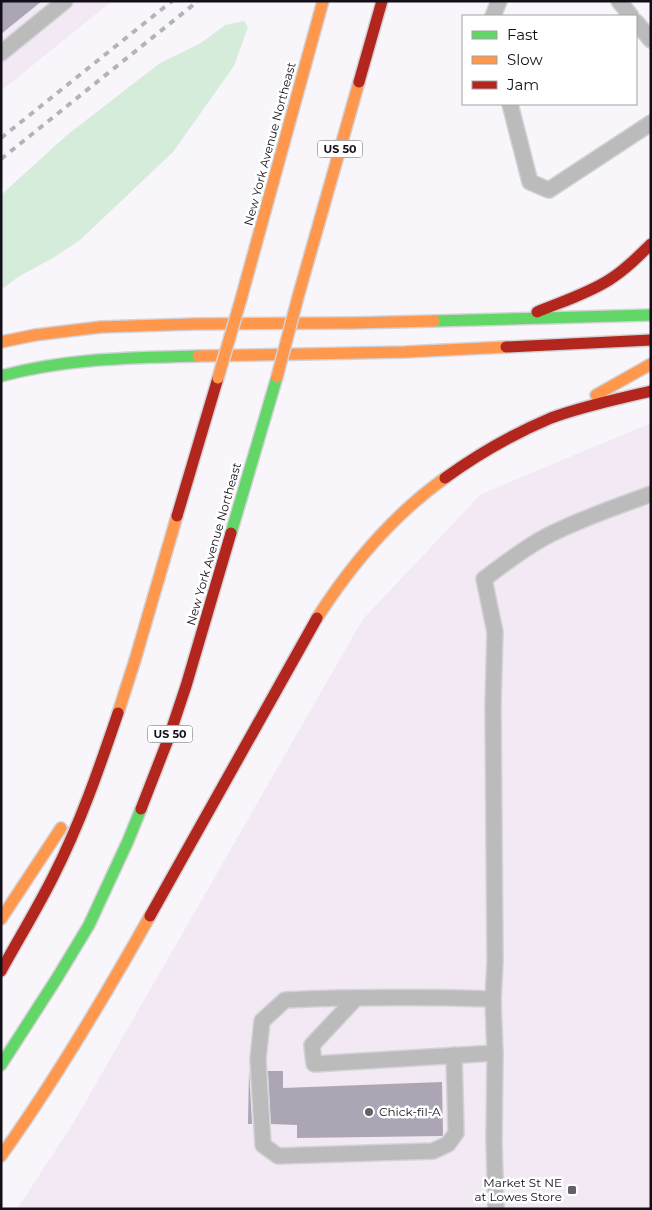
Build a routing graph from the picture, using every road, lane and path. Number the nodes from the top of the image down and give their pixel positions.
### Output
1 (65, 1) edge
2 (382, 1) edge
3 (498, 1) edge
4 (619, 1) edge
5 (323, 4) edge
6 (493, 15) edge
7 (630, 15) edge
8 (637, 23) edge
9 (651, 40) edge
10 (1, 53) edge
11 (510, 105) edge
12 (651, 123) edge
13 (651, 244) edge
14 (651, 315) edge
15 (524, 318) junction
16 (651, 340) edge
17 (1, 342) edge
18 (651, 364) edge
19 (1, 376) edge
20 (651, 391) edge
21 (553, 418) junction
22 (651, 494) edge
23 (98, 772) junction
24 (1, 919) edge
25 (1, 971) edge
26 (356, 998) junction
27 (493, 1000) junction
28 (495, 1053) junction
29 (454, 1056) junction
30 (1, 1065) edge
31 (1, 1156) edge
32 (496, 1209) edge

1 - 10 lane
2 - 30 highway, New York Avenue Northeast / US 50, bridge
3 - 6 lane
4 - 7 lane
5 - 23 highway, New York Avenue Northeast, bridge
8 - 9 lane
11 - 12 lane
13 - 15 highway
14 - 15 highway
15 - 17 highway
16 - 19 highway
18 - 21 highway
20 - 21 highway
21 - 31 highway
22 - 27 lane
23 - 24 highway
23 - 25 highway, New York Avenue Northeast
26 - 27 lane
26 - 29 lane
26 - 29 lane
27 - 28 lane
28 - 29 lane
28 - 32 lane

